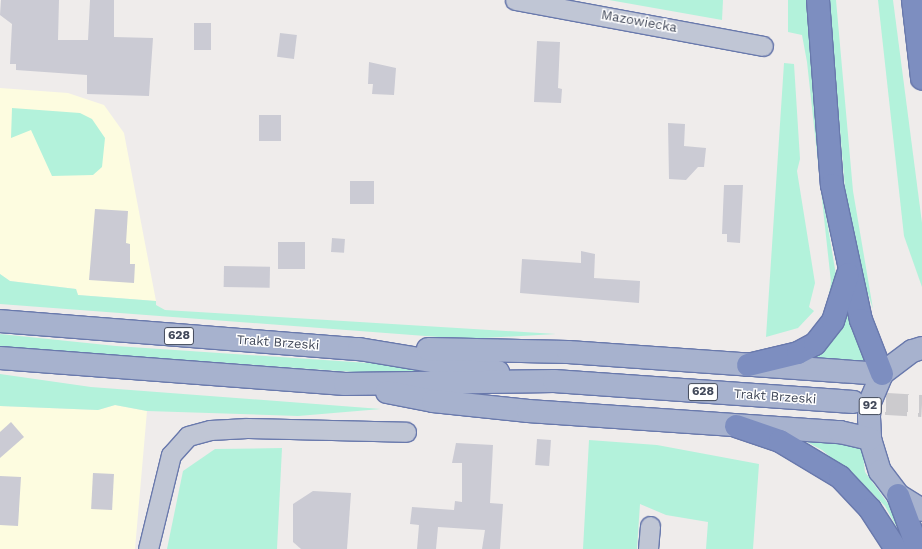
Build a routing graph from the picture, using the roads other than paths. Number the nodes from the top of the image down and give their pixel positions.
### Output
1 (515, 0) edge
2 (818, 0) edge
3 (913, 0) edge
4 (763, 46) dead end
5 (922, 78) edge
6 (849, 271) junction
7 (0, 321) edge
8 (922, 348) edge
9 (359, 349) junction
10 (0, 358) edge
11 (748, 365) junction
12 (882, 374) junction
13 (554, 381) junction
14 (345, 384) junction
15 (853, 402) tunnel mouth
16 (736, 426) junction
17 (406, 432) dead end
18 (870, 440) junction
19 (898, 495) junction
20 (922, 510) edge
21 (650, 526) dead end
22 (148, 549) edge
23 (648, 549) edge
24 (896, 549) edge
25 (918, 549) edge

1 - 4 street, Mazowiecka
2 - 6 highway
3 - 5 highway
6 - 11 highway
6 - 12 highway
7 - 9 main road, Trakt Brzeski / 628
8 - 12 main road, 92
9 - 11 main road
9 - 13 main road, Trakt Brzeski / 628
10 - 14 main road, Trakt Brzeski / 628
11 - 12 main road
12 - 18 main road, 92
13 - 14 main road, Trakt Brzeski / 628
13 - 15 main road, Trakt Brzeski / 628
14 - 16 main road
16 - 18 main road
16 - 24 highway
17 - 22 street
18 - 19 main road, 92
19 - 20 main road, 92
19 - 25 highway
21 - 23 street

